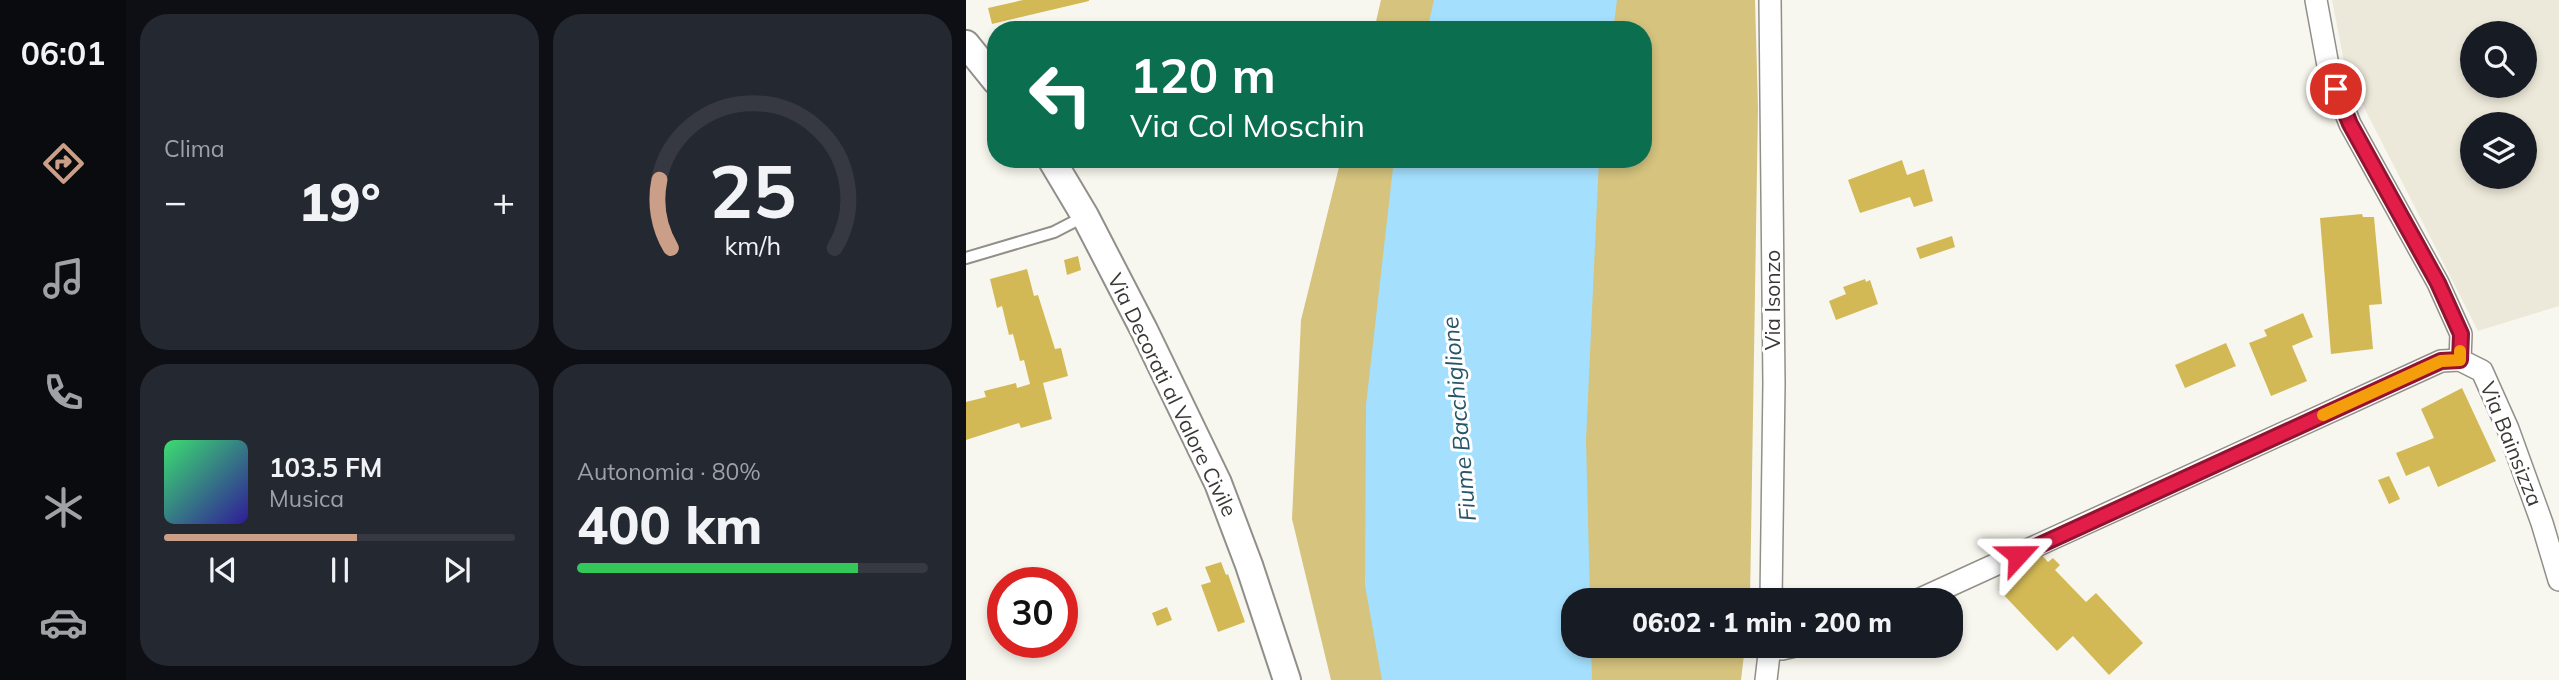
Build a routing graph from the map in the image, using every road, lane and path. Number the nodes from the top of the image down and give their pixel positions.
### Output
1 (1770, 0) edge
2 (2316, 0) edge
3 (966, 44) edge
4 (987, 70) edge
5 (1056, 168) edge
6 (1084, 216) junction
7 (966, 258) edge
8 (2460, 360) junction
9 (2559, 580) edge
10 (1771, 588) edge
11 (1945, 588) edge
12 (1769, 658) edge
13 (1287, 680) edge
14 (1766, 680) edge

1 - 10 street, Via Isonzo
2 - 8 street
3 - 4 street
5 - 6 street, Via Decorati al Valore Civile
6 - 7 lane
6 - 13 street, Via Decorati al Valore Civile
8 - 9 street, Via Bainsizza
8 - 11 street
12 - 14 street

